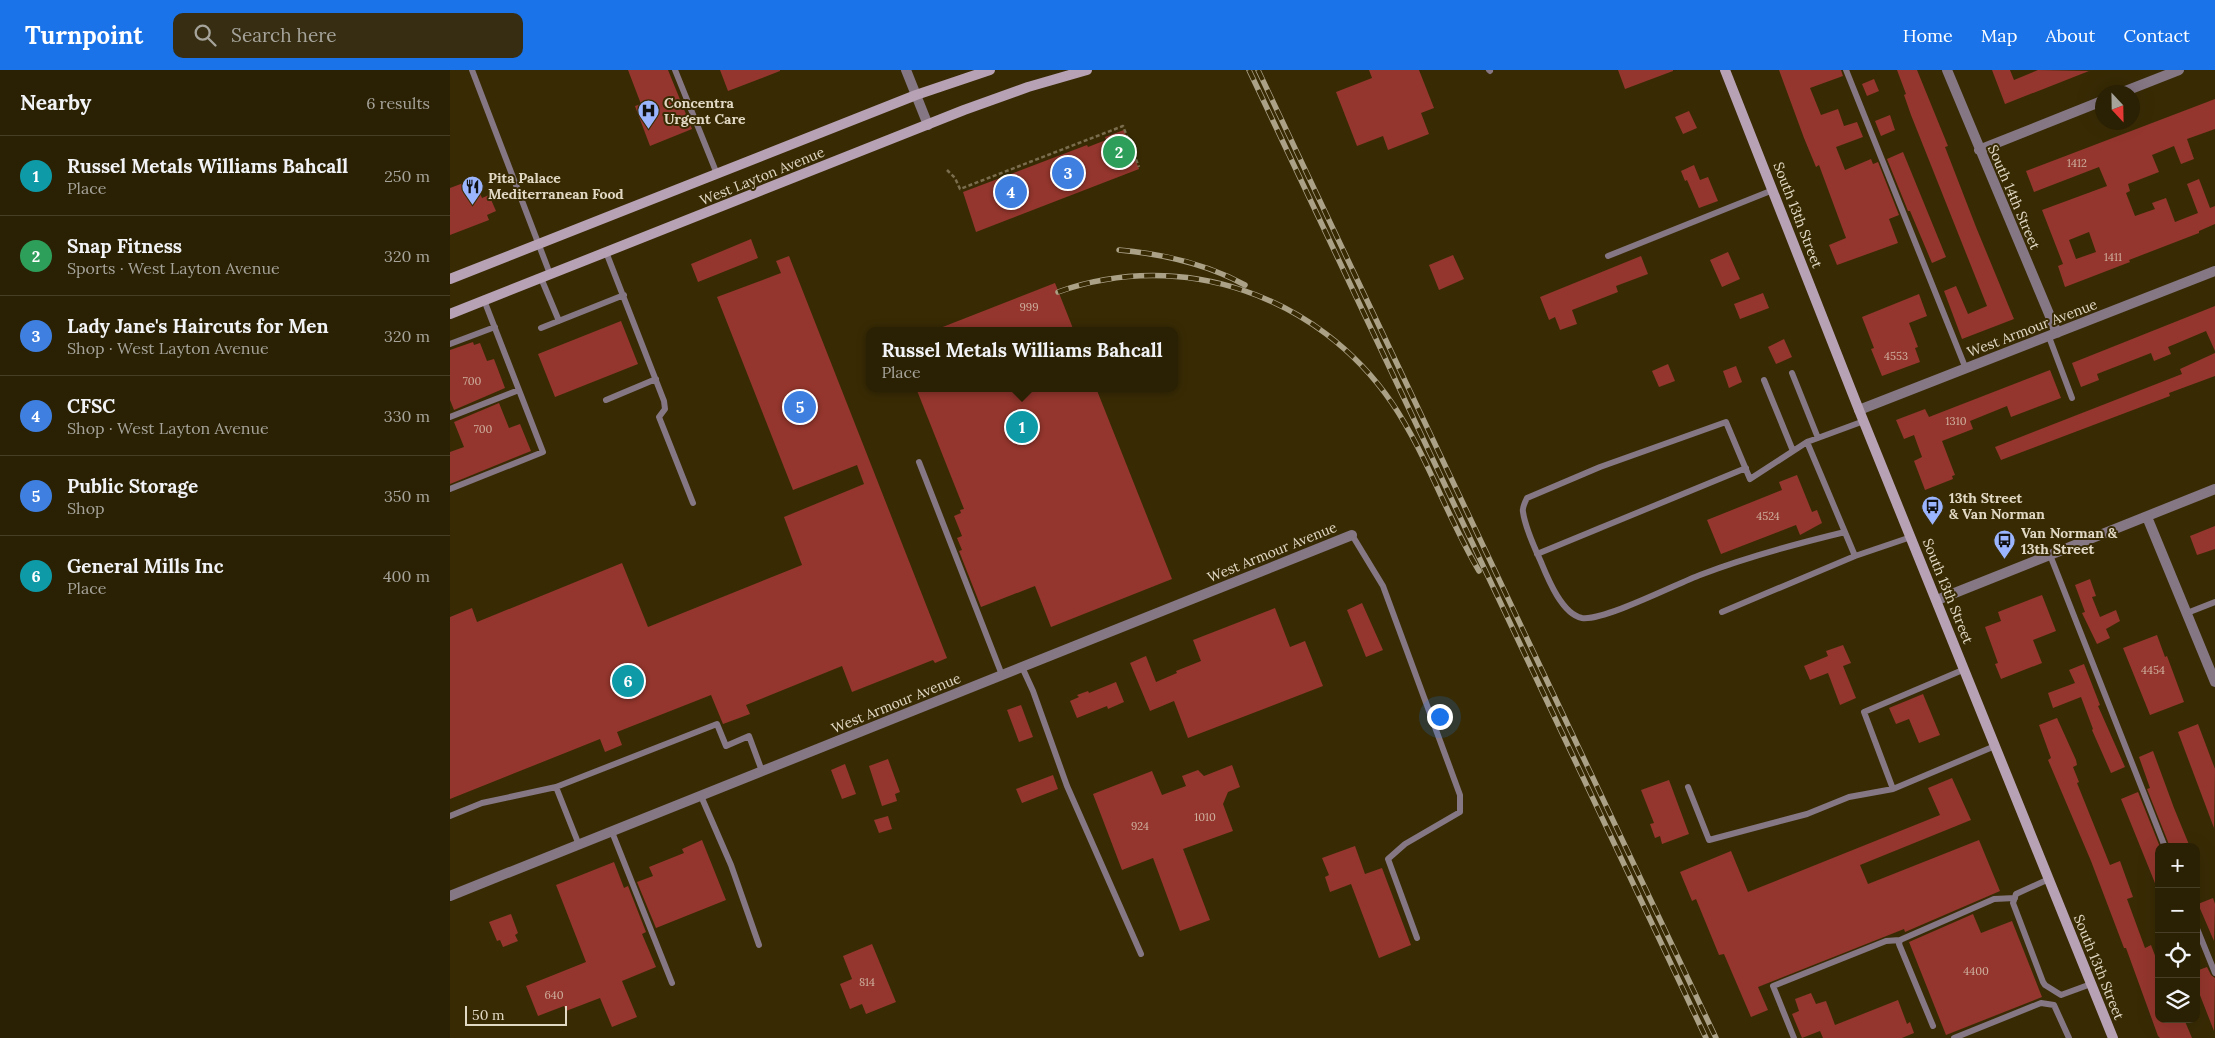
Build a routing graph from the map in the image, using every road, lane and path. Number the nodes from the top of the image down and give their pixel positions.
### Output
1 (472, 70) edge
2 (675, 70) edge
3 (906, 70) edge
4 (990, 70) edge
5 (1087, 70) edge
6 (1725, 70) edge
7 (1846, 70) edge
8 (1947, 70) edge
9 (2179, 70) edge
10 (2140, 85) edge
11 (916, 95) junction
12 (2095, 103) edge
13 (928, 125) junction
14 (1979, 150) junction
15 (1139, 167) dead end
16 (947, 170) dead end
17 (717, 174) junction
18 (1773, 190) junction
19 (539, 244) junction
20 (606, 252) junction
21 (1608, 256) dead end
22 (2215, 271) edge
23 (546, 276) junction
24 (450, 279) edge
25 (624, 295) junction
26 (484, 300) junction
27 (450, 314) edge
28 (559, 321) junction
29 (495, 327) junction
30 (542, 328) dead end
31 (2053, 335) junction
32 (450, 344) edge
33 (1966, 369) junction
34 (1792, 373) dead end
35 (656, 379) junction
36 (1764, 380) dead end
37 (519, 390) junction
38 (2072, 398) dead end
39 (606, 400) dead end
40 (1860, 410) junction
41 (450, 417) edge
42 (1864, 421) junction
43 (1818, 438) junction
44 (1807, 442) junction
45 (1793, 451) junction
46 (919, 462) dead end
47 (1746, 468) junction
48 (450, 489) edge
49 (2215, 489) edge
50 (694, 503) dead end
51 (2146, 517) junction
52 (1845, 532) junction
53 (1352, 535) joint
54 (1911, 537) junction
55 (1537, 554) junction
56 (2050, 555) junction
57 (1855, 556) junction
58 (1937, 600) junction
59 (2215, 602) edge
60 (1722, 612) dead end
61 (2186, 613) junction
62 (1022, 667) junction
63 (1965, 669) junction
64 (1002, 675) junction
65 (2215, 682) edge
66 (1996, 746) junction
67 (762, 771) junction
68 (556, 787) junction
69 (1688, 787) dead end
70 (1894, 789) junction
71 (701, 796) junction
72 (450, 816) edge
73 (612, 832) junction
74 (2163, 843) edge
75 (579, 845) junction
76 (2049, 879) junction
77 (450, 896) edge
78 (2015, 898) junction
79 (2199, 933) edge
80 (1417, 938) dead end
81 (1900, 940) junction
82 (759, 945) dead end
83 (1141, 954) dead end
84 (2215, 973) edge
85 (672, 983) dead end
86 (2091, 984) junction
87 (2061, 995) junction
88 (2054, 1005) junction
89 (1933, 1026) dead end
90 (1794, 1038) edge
91 (1954, 1038) edge
92 (2069, 1038) edge
93 (2113, 1038) edge

1 - 19 lane
2 - 17 lane
3 - 11 street
4 - 11 main road, West Layton Avenue
5 - 13 main road, West Layton Avenue
6 - 18 main road, South 13th Street
7 - 33 lane
8 - 14 street, South 14th Street
9 - 10 street
11 - 13 street
11 - 17 main road, West Layton Avenue
12 - 14 street
13 - 20 main road, West Layton Avenue
14 - 31 street, South 14th Street
15 - 16 path
17 - 19 main road, West Layton Avenue
18 - 21 lane
18 - 40 main road, South 13th Street
19 - 23 lane
19 - 24 main road, West Layton Avenue
20 - 23 main road, West Layton Avenue
20 - 25 lane
22 - 31 street, West Armour Avenue
23 - 26 main road, West Layton Avenue
23 - 28 lane
25 - 28 lane
25 - 35 lane
26 - 27 main road, West Layton Avenue
26 - 29 lane
28 - 30 lane
29 - 32 lane
29 - 37 lane
31 - 33 street, West Armour Avenue
31 - 38 lane
33 - 40 street, West Armour Avenue
34 - 43 lane
35 - 39 lane
35 - 50 lane
36 - 45 lane
37 - 41 lane
37 - 48 lane
40 - 42 main road, South 13th Street
42 - 43 lane
42 - 54 main road, South 13th Street
43 - 44 lane
44 - 45 lane
44 - 52 lane
45 - 47 lane
46 - 64 lane
47 - 55 lane
47 - 55 lane
49 - 51 street
51 - 56 street
51 - 61 street
52 - 55 lane
52 - 57 lane
53 - 62 street, West Armour Avenue
53 - 80 lane
54 - 57 lane
54 - 58 main road, South 13th Street
56 - 58 street
56 - 74 lane
57 - 60 lane
58 - 63 main road, South 13th Street
59 - 61 lane
61 - 65 street
62 - 64 street, West Armour Avenue
62 - 83 lane
63 - 66 main road, South 13th Street
63 - 70 lane
64 - 67 street, West Armour Avenue
66 - 70 lane
66 - 76 main road, South 13th Street
67 - 68 lane
67 - 71 street, West Armour Avenue
68 - 72 lane
68 - 75 lane
69 - 70 lane
71 - 73 street, West Armour Avenue
71 - 82 lane
73 - 75 street, West Armour Avenue
73 - 85 lane
75 - 77 street, West Armour Avenue
76 - 78 lane
76 - 86 main road, South 13th Street
78 - 81 lane
78 - 87 lane
79 - 84 lane
81 - 89 lane
81 - 90 lane
86 - 87 lane
86 - 93 main road, South 13th Street
87 - 88 lane
88 - 91 lane
88 - 92 lane

